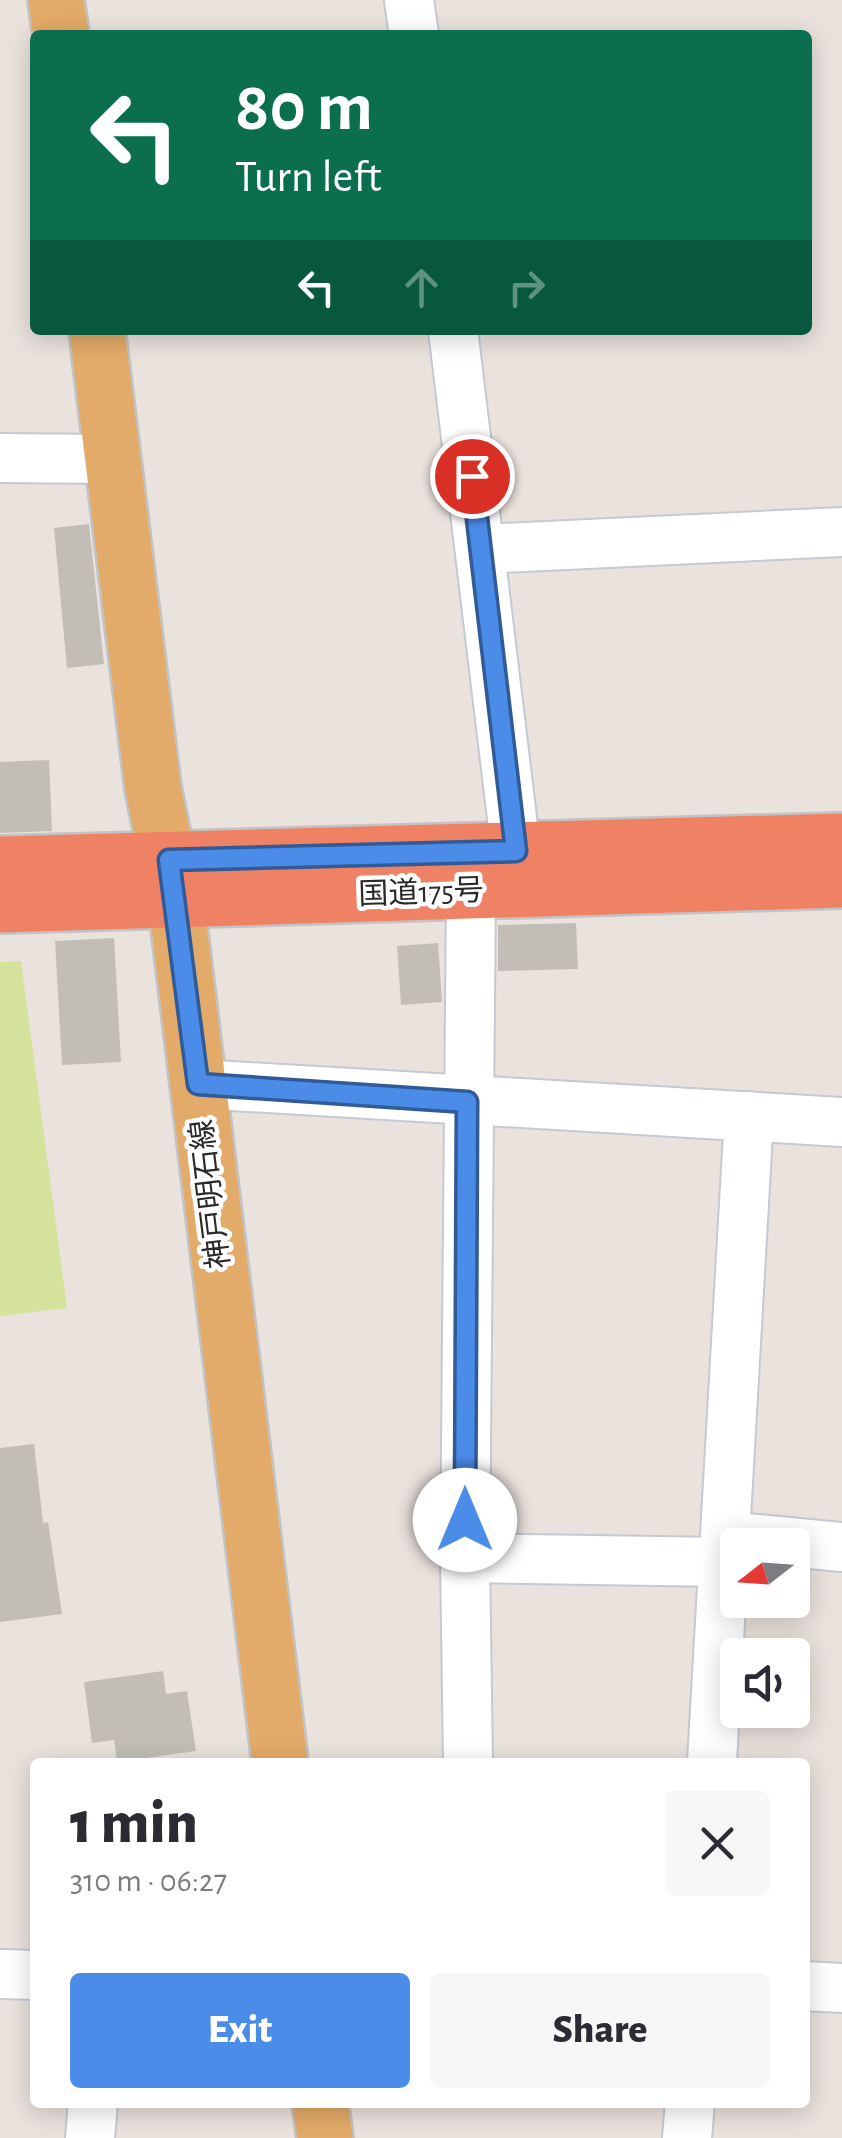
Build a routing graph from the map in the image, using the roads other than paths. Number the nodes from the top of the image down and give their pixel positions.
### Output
1 (56, 0) edge
2 (410, 0) edge
3 (59, 30) edge
4 (413, 30) edge
5 (98, 335) edge
6 (454, 335) edge
7 (0, 458) edge
8 (112, 458) junction
9 (842, 532) edge
10 (482, 549) junction
11 (842, 841) edge
12 (0, 864) edge
13 (501, 878) junction
14 (173, 880) junction
15 (842, 880) edge
16 (0, 906) edge
17 (198, 1084) junction
18 (467, 1102) junction
19 (749, 1116) junction
20 (842, 1122) edge
21 (726, 1528) edge
22 (842, 1547) edge
23 (810, 1548) edge
24 (720, 1549) edge
25 (465, 1558) junction
26 (721, 1618) edge
27 (280, 1758) edge
28 (468, 1758) edge
29 (712, 1758) edge
30 (0, 1974) edge
31 (30, 1975) edge
32 (810, 1986) edge
33 (842, 1988) edge
34 (92, 2108) edge
35 (321, 2108) edge
36 (690, 2108) edge
37 (90, 2138) edge
38 (325, 2138) edge
39 (688, 2138) edge

1 - 3 main road
2 - 4 street
5 - 8 main road, 神戸明石線
6 - 10 street
7 - 8 street
8 - 14 main road, 神戸明石線
9 - 10 street
10 - 13 street
11 - 13 highway, 国道175号
12 - 14 highway, 国道175号
13 - 14 highway, 国道175号
13 - 15 highway, 国道175号
13 - 18 street
14 - 16 highway, 国道175号
14 - 17 main road, 神戸明石線
17 - 18 street
17 - 27 main road, 神戸明石線
18 - 19 street
18 - 25 street
19 - 20 street
19 - 21 street
22 - 23 street
24 - 25 street
25 - 28 street
26 - 29 street
30 - 31 street
32 - 33 street
34 - 37 street
35 - 38 main road
36 - 39 street

